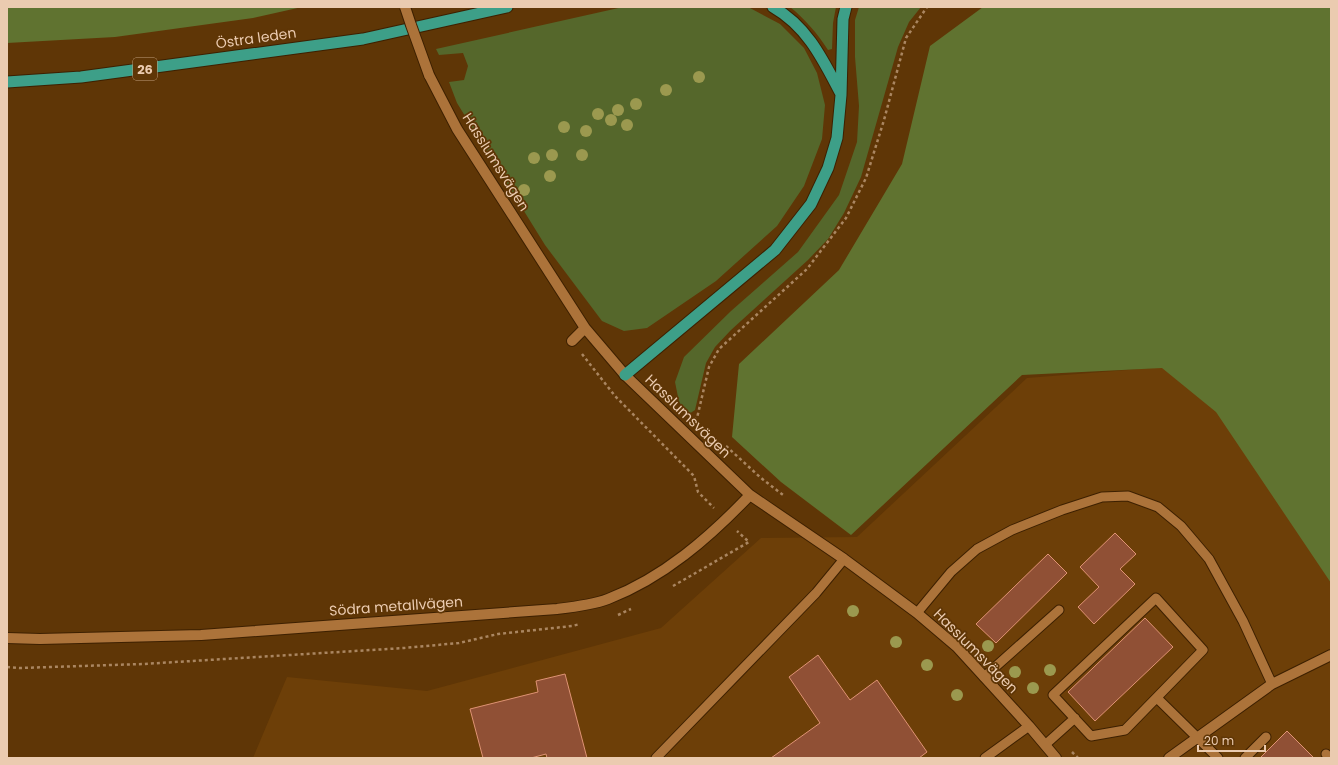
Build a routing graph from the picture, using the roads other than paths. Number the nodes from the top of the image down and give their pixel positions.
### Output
1 (405, 7) edge
2 (507, 7) edge
3 (773, 7) edge
4 (846, 7) edge
5 (7, 82) edge
6 (841, 95) junction
7 (585, 328) junction
8 (572, 341) dead end
9 (625, 375) junction
10 (750, 495) junction
11 (844, 559) junction
12 (1059, 610) dead end
13 (917, 613) junction
14 (7, 638) edge
15 (1331, 655) edge
16 (984, 677) junction
17 (1272, 684) junction
18 (1157, 698) junction
19 (1075, 718) junction
20 (1029, 726) junction
21 (1266, 737) dead end
22 (1196, 738) junction
23 (1046, 744) junction
24 (656, 758) edge
25 (985, 758) edge
26 (1056, 758) edge
27 (1169, 758) edge
28 (1218, 758) edge
29 (1245, 758) edge

1 - 7 street, Hasslumsvägen, bridge
2 - 5 highway, Östra leden / 26
3 - 6 highway
4 - 6 highway
6 - 9 highway
7 - 8 street
7 - 9 street, Hasslumsvägen
9 - 10 street, Hasslumsvägen
10 - 11 street, Hasslumsvägen
10 - 14 street, Södra metallvägen
11 - 13 street, Hasslumsvägen
11 - 24 lane
12 - 16 lane
13 - 16 street, Hasslumsvägen
13 - 17 lane
15 - 17 street
16 - 20 street, Hasslumsvägen
17 - 22 street
18 - 19 lane
18 - 19 lane
18 - 22 lane
19 - 23 lane
20 - 23 street, Hasslumsvägen
20 - 25 lane
21 - 29 lane
22 - 27 street
22 - 28 lane
23 - 26 street, Hasslumsvägen

